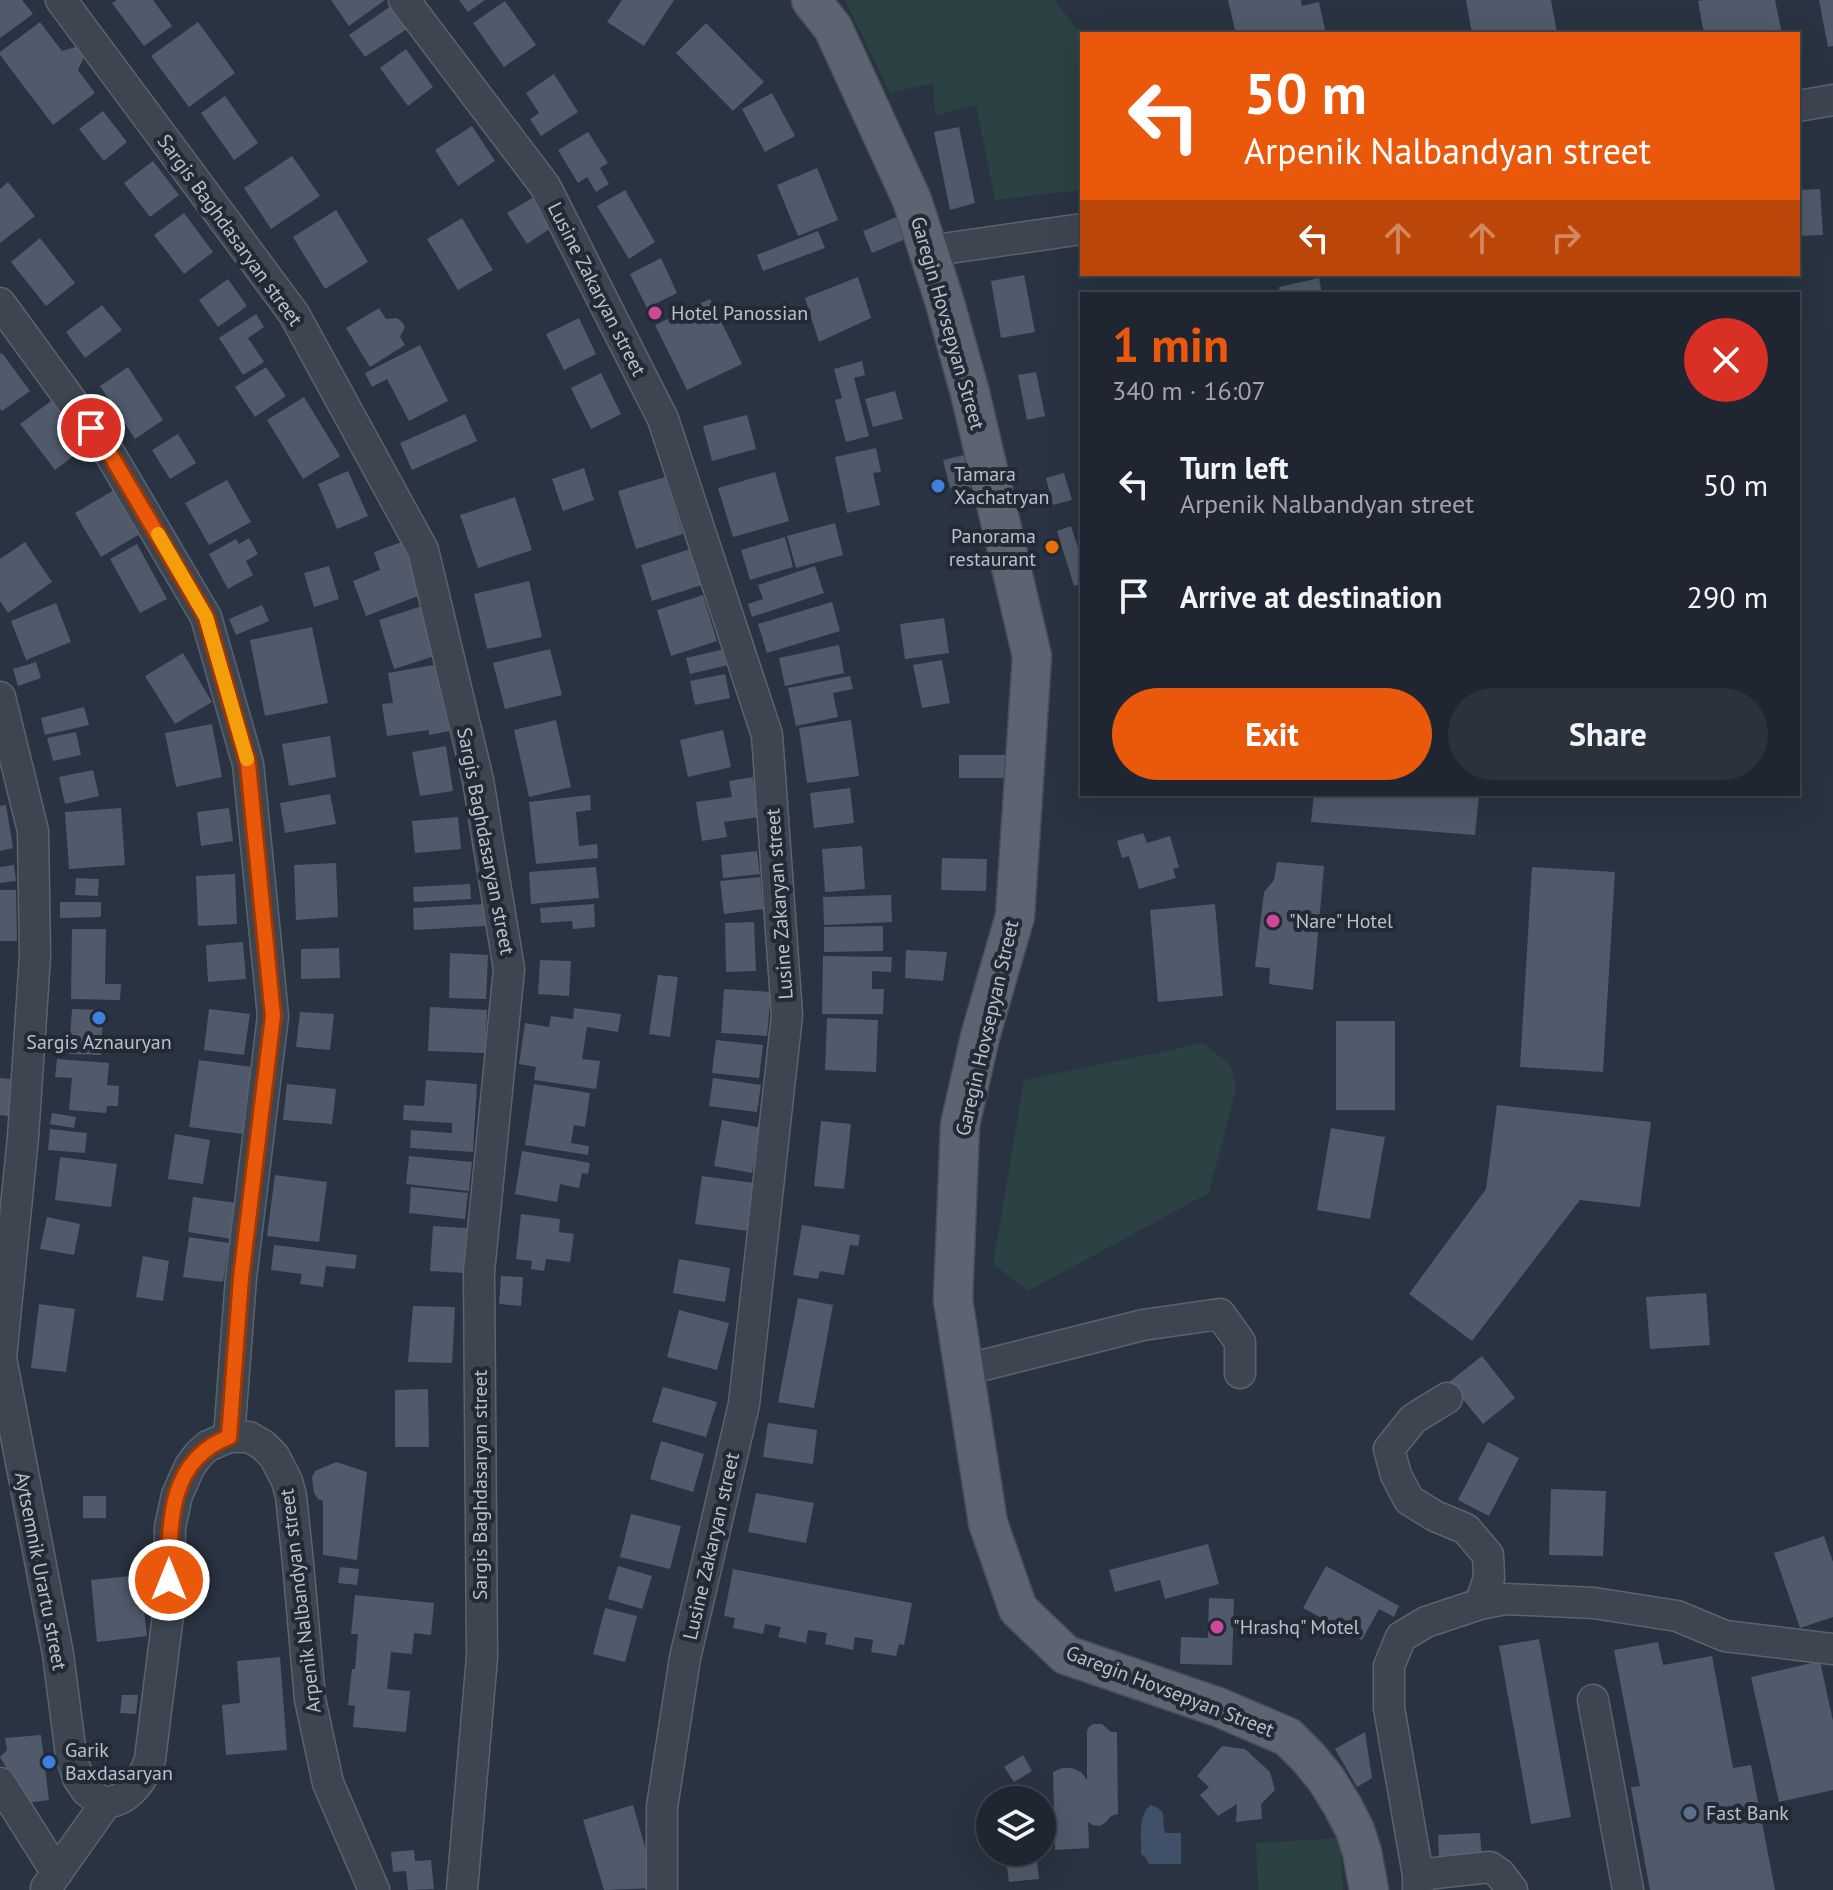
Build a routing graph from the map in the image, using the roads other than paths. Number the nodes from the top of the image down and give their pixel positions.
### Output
1 (61, 0) edge
2 (404, 0) edge
3 (811, 0) edge
4 (1833, 100) edge
5 (1800, 106) edge
6 (1080, 229) edge
7 (929, 251) junction
8 (0, 303) edge
9 (0, 699) edge
10 (964, 1370) junction
11 (1240, 1373) dead end
12 (1447, 1398) dead end
13 (229, 1437) junction
14 (1480, 1604) junction
15 (1833, 1649) edge
16 (1593, 1700) dead end
17 (0, 1783) edge
18 (106, 1803) junction
19 (51, 1882) edge
20 (1418, 1882) edge
21 (374, 1890) edge
22 (462, 1890) edge
23 (662, 1890) edge
24 (1369, 1890) edge
25 (1512, 1890) edge
26 (1628, 1890) edge

1 - 22 street, Sargis Baghdasaryan street
2 - 23 street, Lusine Zakaryan street
3 - 7 main road, Garegin Hovsepyan Street
4 - 5 street
6 - 7 street
7 - 10 main road, Garegin Hovsepyan Street
8 - 13 street
9 - 18 street, Aytsemnik Urartu street
10 - 11 street
10 - 24 main road, Garegin Hovsepyan Street
12 - 14 street
13 - 18 street
13 - 21 street, Arpenik Nalbandyan street
14 - 15 street
14 - 20 street
16 - 26 street
17 - 19 street
18 - 19 street
20 - 25 street

